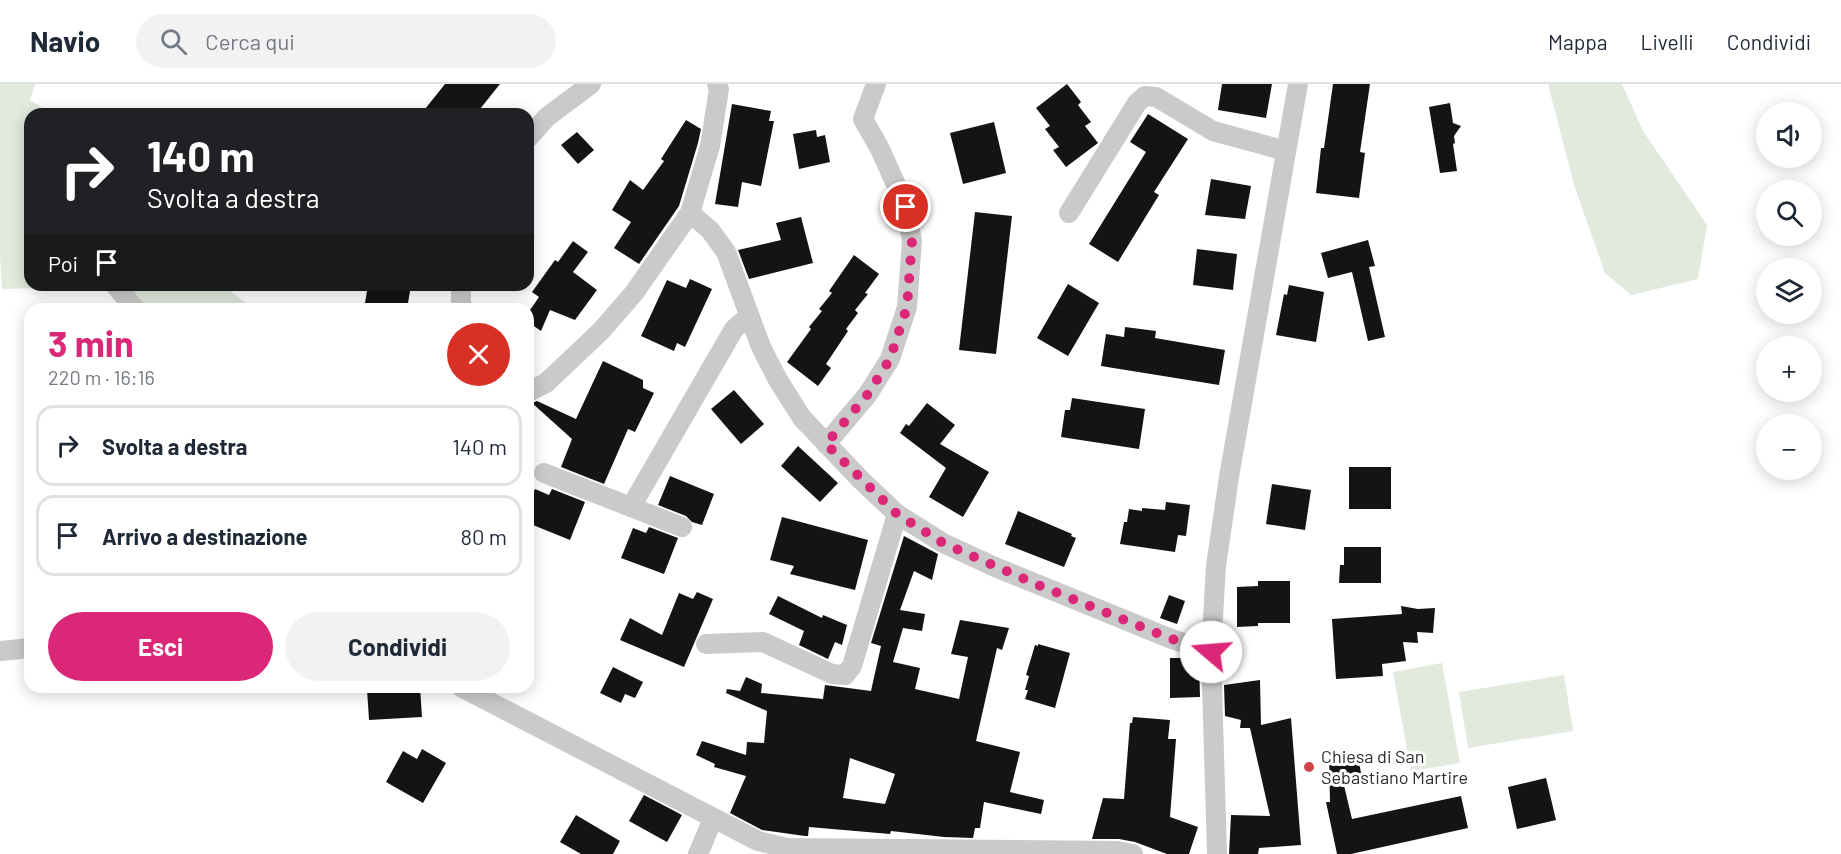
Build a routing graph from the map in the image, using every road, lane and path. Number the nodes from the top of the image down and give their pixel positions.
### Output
1 (591, 84) edge
2 (717, 84) edge
3 (876, 84) edge
4 (1298, 84) edge
5 (534, 131) edge
6 (1286, 151) junction
7 (690, 213) junction
8 (1069, 213) dead end
9 (120, 291) edge
10 (130, 303) edge
11 (748, 317) junction
12 (534, 389) edge
13 (826, 444) junction
14 (544, 473) dead end
15 (631, 507) junction
16 (897, 514) junction
17 (682, 528) dead end
18 (706, 644) dead end
19 (24, 649) edge
20 (0, 651) edge
21 (1211, 652) junction
22 (472, 693) edge
23 (713, 819) junction
24 (944, 851) edge
25 (698, 854) edge
26 (1133, 854) edge
27 (1217, 854) edge

1 - 5 street
2 - 7 street
3 - 13 street
4 - 6 street
6 - 8 street
6 - 21 street
7 - 11 street
7 - 12 street
9 - 10 street
11 - 13 street
11 - 15 street
13 - 16 street
14 - 15 street
15 - 17 street
16 - 18 street
16 - 21 street
19 - 20 street
21 - 27 street
22 - 23 street
23 - 24 street
23 - 25 street
24 - 26 street

